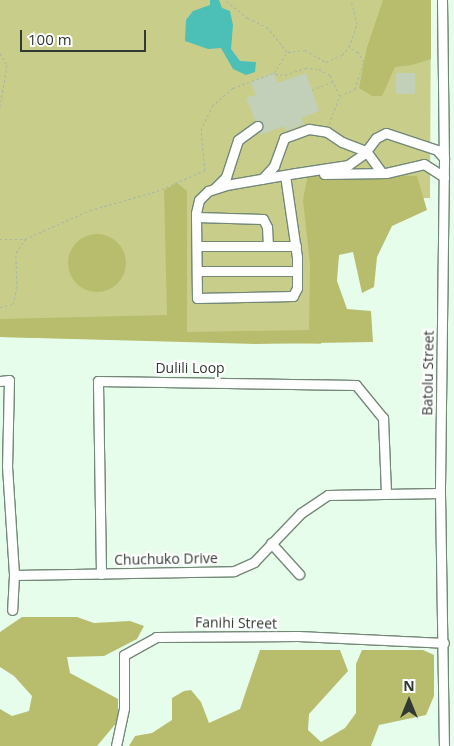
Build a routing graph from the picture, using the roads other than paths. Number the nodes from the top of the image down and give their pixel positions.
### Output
1 (442, 0) edge
2 (257, 126) dead end
3 (366, 151) junction
4 (444, 158) junction
5 (382, 173) junction
6 (282, 175) junction
7 (444, 177) junction
8 (262, 179) junction
9 (215, 188) junction
10 (196, 217) junction
11 (197, 246) junction
12 (268, 246) junction
13 (296, 246) junction
14 (197, 271) junction
15 (298, 271) junction
16 (4, 381) edge
17 (4, 466) edge
18 (386, 493) junction
19 (440, 493) junction
20 (271, 543) junction
21 (101, 574) junction
22 (299, 574) dead end
23 (14, 575) junction
24 (12, 610) dead end
25 (444, 643) junction
26 (116, 746) edge
27 (444, 746) edge

1 - 4 street, Batolu Street
2 - 9 street
3 - 4 street
3 - 5 street
3 - 6 street
3 - 8 street
4 - 7 street, Batolu Street
5 - 6 street
5 - 7 street
6 - 8 street
6 - 13 street
7 - 19 street, Batolu Street
8 - 9 street
9 - 10 street
10 - 11 street
10 - 12 street
11 - 12 street
11 - 14 street
12 - 13 street
13 - 15 street
14 - 15 street
14 - 15 street
16 - 17 street
17 - 23 street
18 - 19 street, Chuchuko Drive
18 - 20 street, Chuchuko Drive
18 - 21 street, Dulili Loop
19 - 25 street, Batolu Street
20 - 21 street, Chuchuko Drive
20 - 22 street
21 - 23 street, Chuchuko Drive
23 - 24 street
25 - 26 street, Fanihi Street
25 - 27 street, Batolu Street

